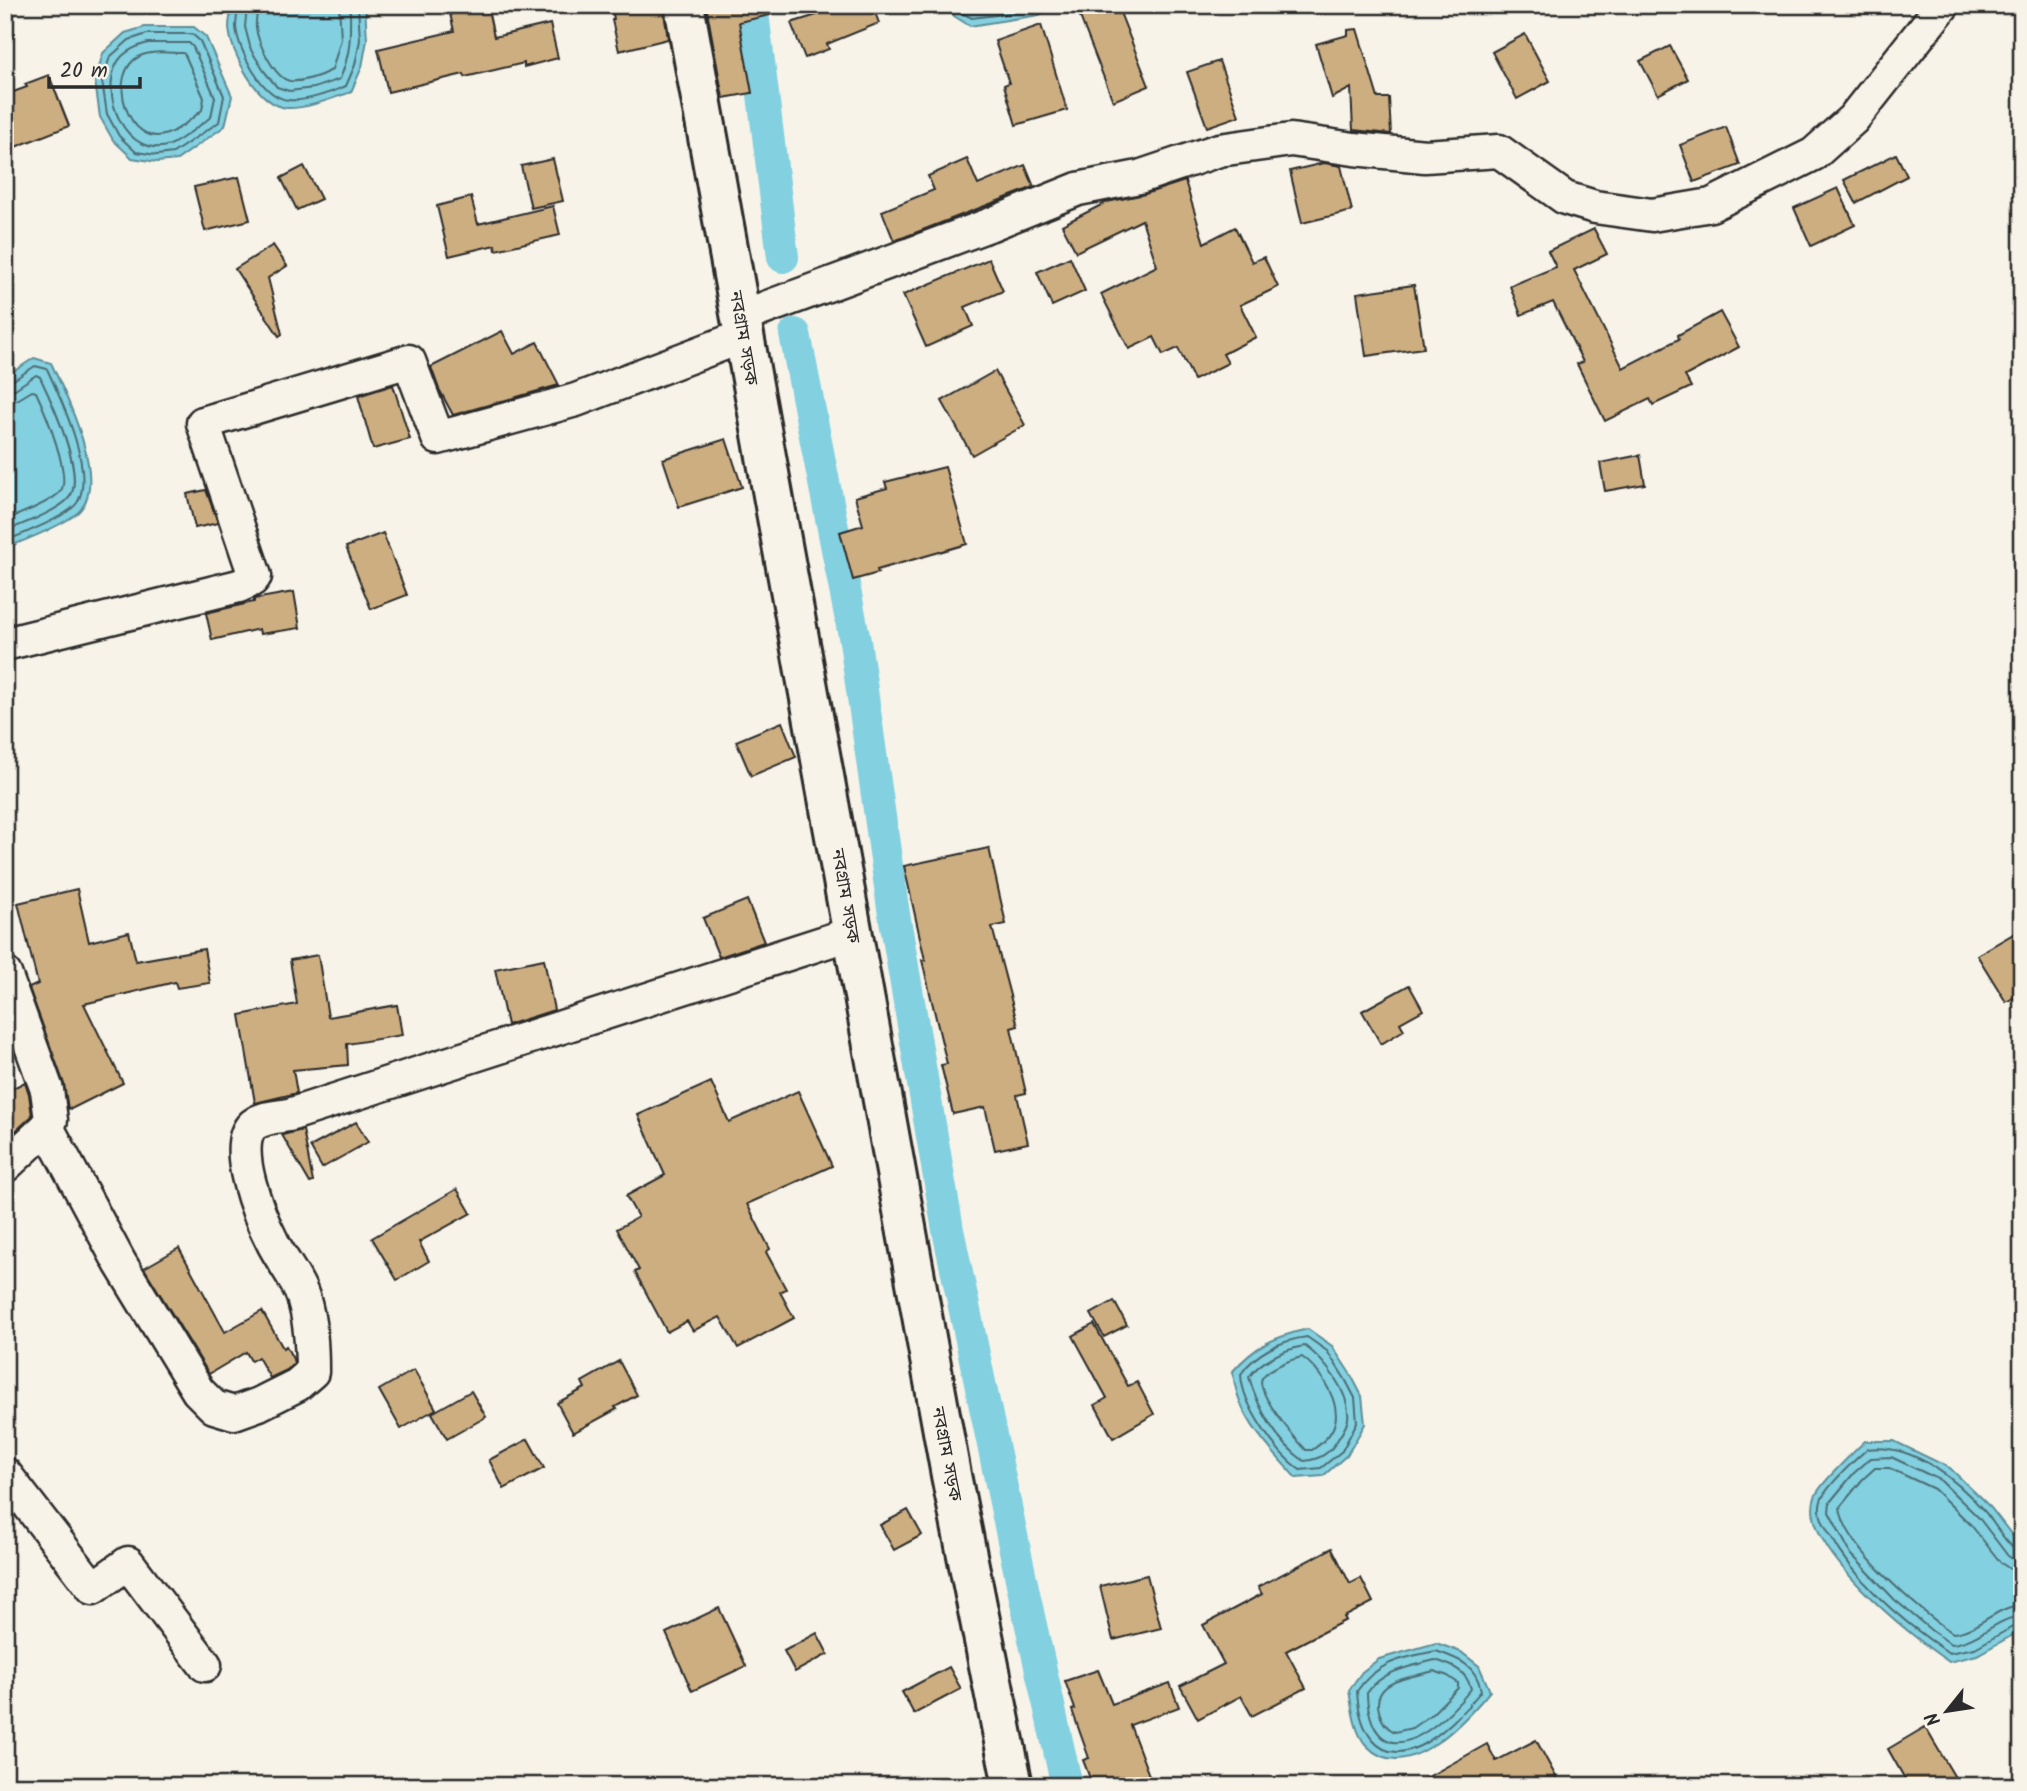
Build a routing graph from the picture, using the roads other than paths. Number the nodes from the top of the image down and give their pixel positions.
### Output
1 (684, 5) edge
2 (1943, 5) edge
3 (742, 327) junction
4 (5, 644) edge
5 (852, 933) junction
6 (5, 974) edge
7 (47, 1127) junction
8 (5, 1166) edge
9 (5, 1474) edge
10 (205, 1665) dead end
11 (1013, 1786) edge

1 - 3 main road, নবগ্রাম সড়ক
2 - 3 street
3 - 4 street
3 - 5 main road, নবগ্রাম সড়ক
5 - 7 street
5 - 11 main road, নবগ্রাম সড়ক
6 - 7 street
7 - 8 street
9 - 10 street

